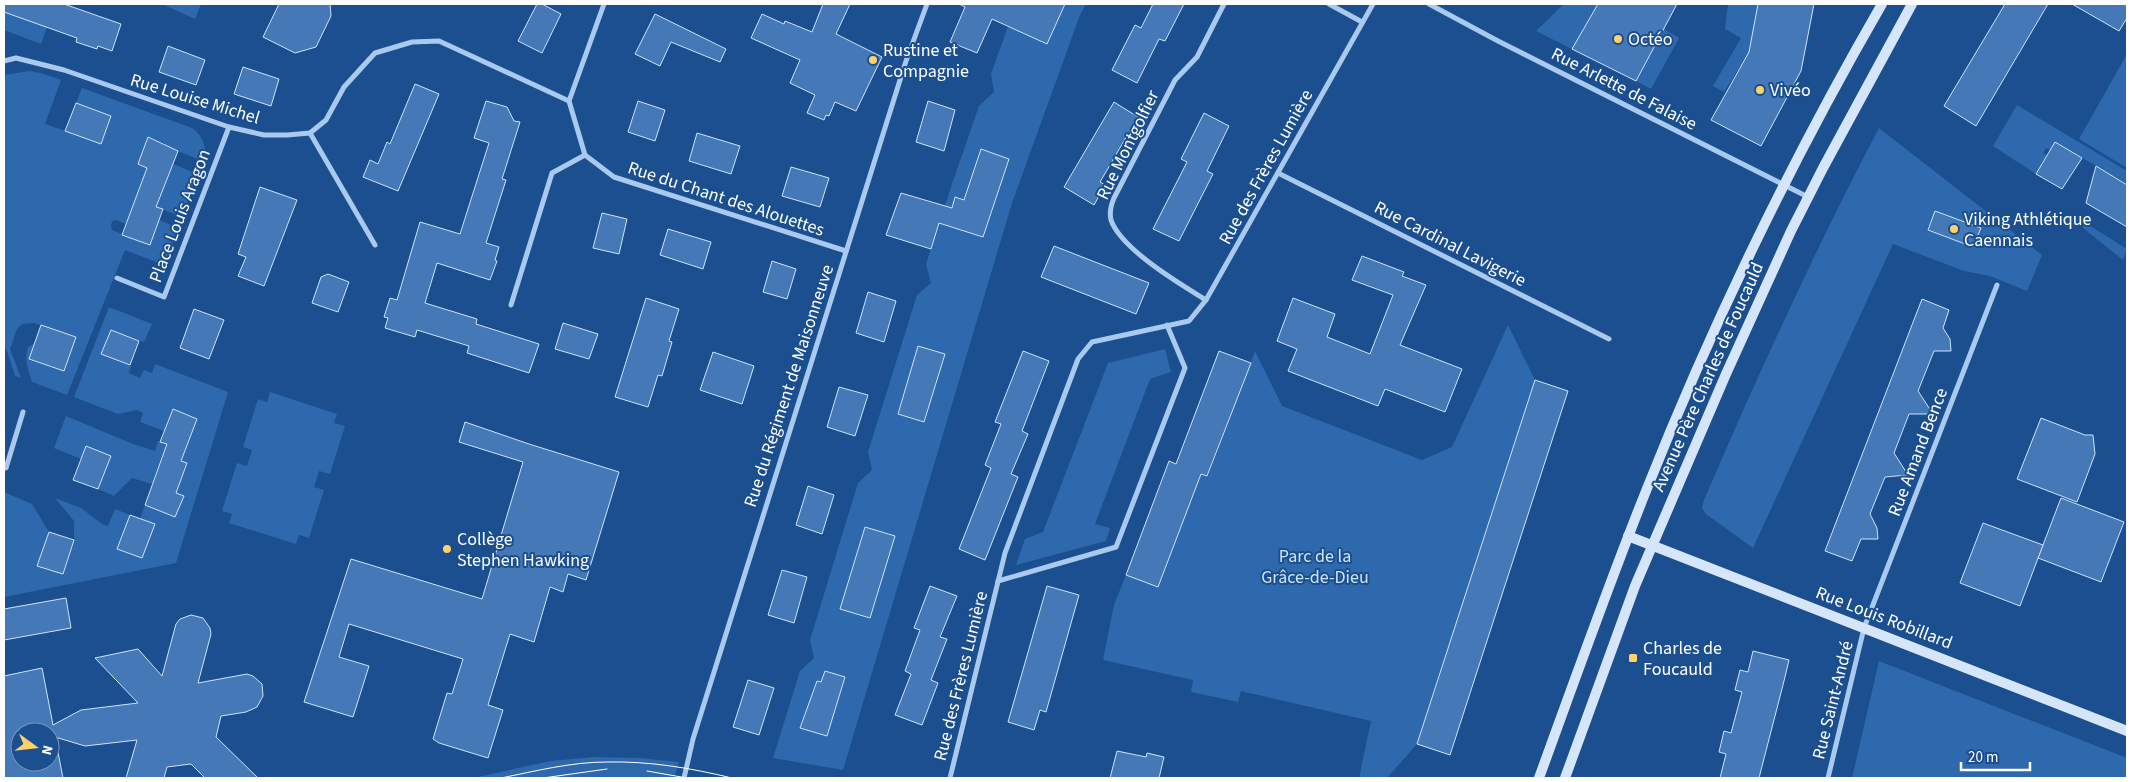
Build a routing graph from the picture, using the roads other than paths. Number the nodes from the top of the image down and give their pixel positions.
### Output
1 (604, 4) edge
2 (927, 4) edge
3 (1224, 4) edge
4 (1329, 4) edge
5 (1373, 4) edge
6 (1429, 4) edge
7 (1882, 4) edge
8 (1912, 4) edge
9 (1362, 22) junction
10 (4, 60) edge
11 (569, 101) junction
12 (229, 127) junction
13 (310, 133) junction
14 (584, 155) junction
15 (1278, 173) junction
16 (1784, 185) junction
17 (1808, 198) junction
18 (375, 245) dead end
19 (846, 251) junction
20 (117, 278) dead end
21 (1997, 285) dead end
22 (1206, 300) junction
23 (512, 305) dead end
24 (1167, 326) junction
25 (1609, 339) dead end
26 (24, 412) dead end
27 (4, 467) edge
28 (1628, 536) junction
29 (1652, 545) junction
30 (998, 581) junction
31 (1864, 628) junction
32 (2127, 731) edge
33 (684, 778) edge
34 (950, 778) edge
35 (1539, 778) edge
36 (1566, 778) edge
37 (1828, 778) edge

1 - 11 street
2 - 19 street, Rue du Régiment de Maisonneuve
3 - 22 street, Rue Montgolfier
4 - 9 street
5 - 9 street, Rue des Frères Lumière
6 - 16 street, Rue Arlette de Falaise
7 - 16 main road, Avenue Père Charles de Foucauld
8 - 17 main road, Avenue Père Charles de Foucauld
9 - 15 street, Rue des Frères Lumière
10 - 12 street, Rue Louise Michel
11 - 13 street
11 - 14 street
12 - 13 street, Rue Louise Michel
12 - 20 street, Place Louis Aragon
13 - 18 street
14 - 19 street, Rue du Chant des Alouettes
14 - 23 street
15 - 22 street, Rue des Frères Lumière
15 - 25 street, Rue Cardinal Lavigerie
16 - 17 street, Rue Arlette de Falaise
16 - 28 main road, Avenue Père Charles de Foucauld
17 - 29 main road, Avenue Père Charles de Foucauld
19 - 33 street, Rue du Régiment de Maisonneuve
21 - 31 street, Rue Amand Bence
22 - 24 street, Rue des Frères Lumière
24 - 30 street, Rue des Frères Lumière
24 - 30 street, Rue des Frères Lumière
26 - 27 street
28 - 29 main road, Rue Louis Robillard
28 - 35 main road, Avenue Père Charles de Foucauld
29 - 31 main road, Rue Louis Robillard
29 - 36 main road, Avenue Père Charles de Foucauld
30 - 34 street, Rue des Frères Lumière
31 - 32 main road, Rue Louis Robillard
31 - 37 street, Rue Saint-André

